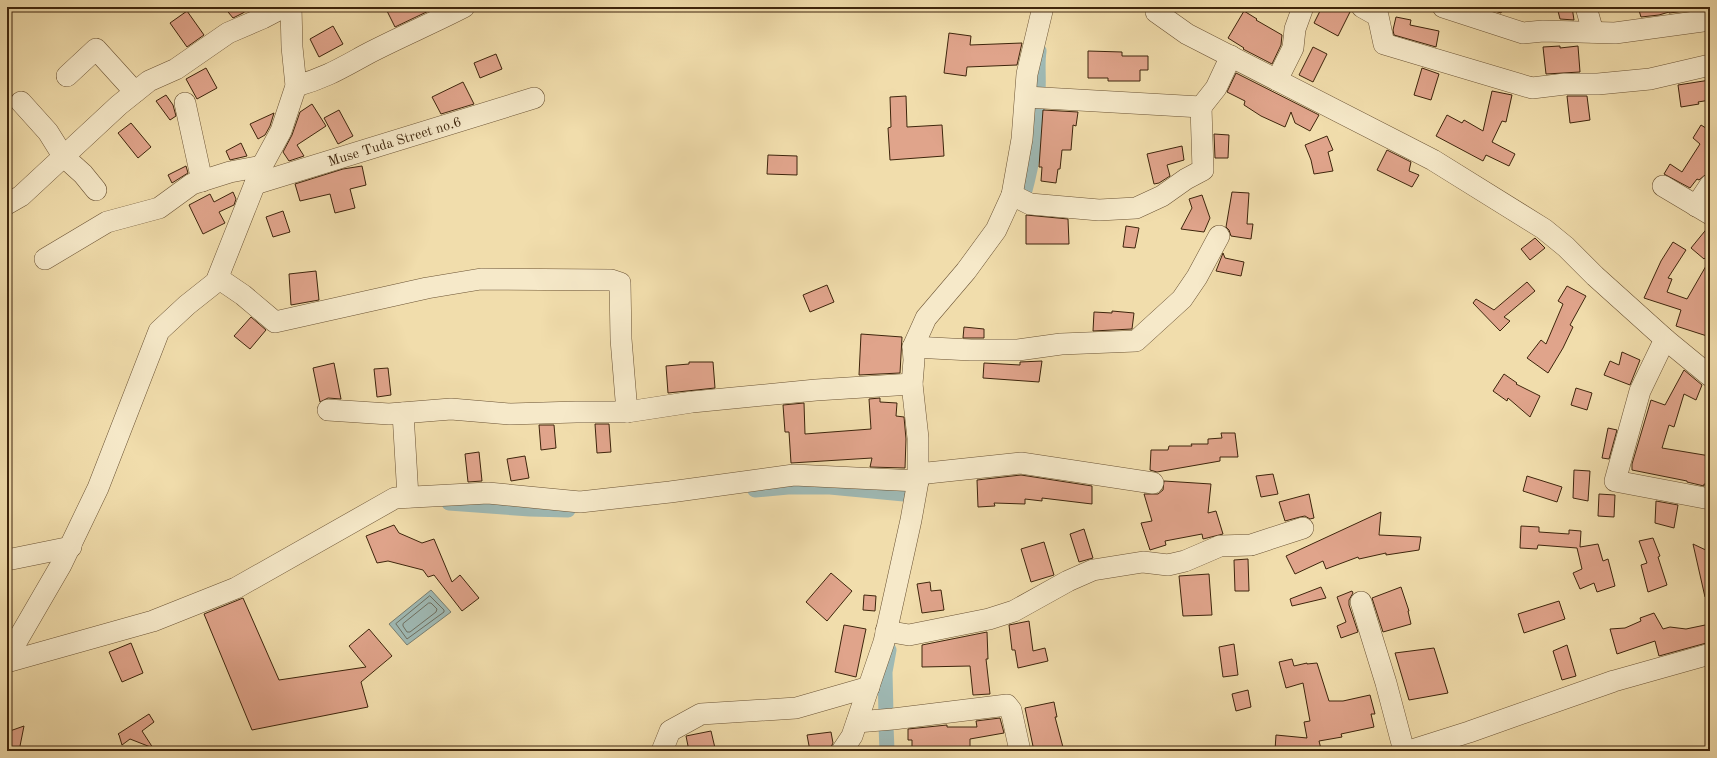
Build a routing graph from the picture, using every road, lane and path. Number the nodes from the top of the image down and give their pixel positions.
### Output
1 (284, 7) edge
2 (291, 7) edge
3 (464, 7) edge
4 (1043, 7) edge
5 (1303, 7) edge
6 (1443, 7) edge
7 (1586, 7) edge
8 (1375, 10) edge
9 (1156, 12) dead end
10 (1710, 20) edge
11 (1594, 32) junction
12 (1231, 56) junction
13 (1710, 65) edge
14 (67, 76) dead end
15 (1277, 80) junction
16 (296, 86) junction
17 (135, 92) junction
18 (534, 98) dead end
19 (1033, 98) junction
20 (21, 102) dead end
21 (185, 103) dead end
22 (1201, 106) junction
23 (63, 156) junction
24 (258, 175) junction
25 (202, 181) junction
26 (1710, 185) edge
27 (1662, 186) dead end
28 (96, 190) dead end
29 (1012, 195) junction
30 (7, 204) edge
31 (1703, 210) edge
32 (1219, 236) dead end
33 (45, 259) dead end
34 (218, 278) junction
35 (1665, 339) junction
36 (913, 347) junction
37 (1710, 376) edge
38 (912, 384) junction
39 (328, 410) dead end
40 (626, 412) junction
41 (403, 413) junction
42 (918, 477) junction
43 (1153, 483) dead end
44 (408, 497) junction
45 (1710, 499) edge
46 (1303, 528) dead end
47 (71, 547) junction
48 (7, 560) edge
49 (1361, 602) dead end
50 (886, 631) junction
51 (1710, 654) edge
52 (7, 658) edge
53 (7, 662) edge
54 (869, 688) junction
55 (857, 722) junction
56 (662, 751) edge
57 (842, 751) edge
58 (1020, 751) edge
59 (1404, 751) edge
60 (1409, 751) edge

1 - 17 street
2 - 16 street
3 - 16 street
4 - 19 street
5 - 15 street
6 - 11 street
7 - 11 street
8 - 13 street
9 - 12 street
10 - 11 street
12 - 15 street
12 - 22 street
14 - 17 street
15 - 35 street
16 - 24 street
17 - 23 street
18 - 24 street, Muse Tuda Street no.6
19 - 22 street
19 - 29 street
20 - 23 street
21 - 25 street
22 - 29 street
23 - 28 street
23 - 30 street
24 - 25 street, Muse Tuda Street no.6
24 - 34 street
25 - 33 street, Muse Tuda Street no.6
26 - 31 street
27 - 31 street
29 - 36 street
32 - 36 street
34 - 40 street
34 - 47 street
35 - 37 street
35 - 45 street
36 - 38 street
38 - 40 street
38 - 42 street
39 - 41 street
40 - 41 street
41 - 44 street
42 - 43 street
42 - 44 street
42 - 50 street
44 - 53 street
46 - 50 street
47 - 48 street
47 - 52 street
49 - 59 street
50 - 54 street
51 - 60 street
54 - 55 street
54 - 56 street
55 - 57 street
55 - 58 street

